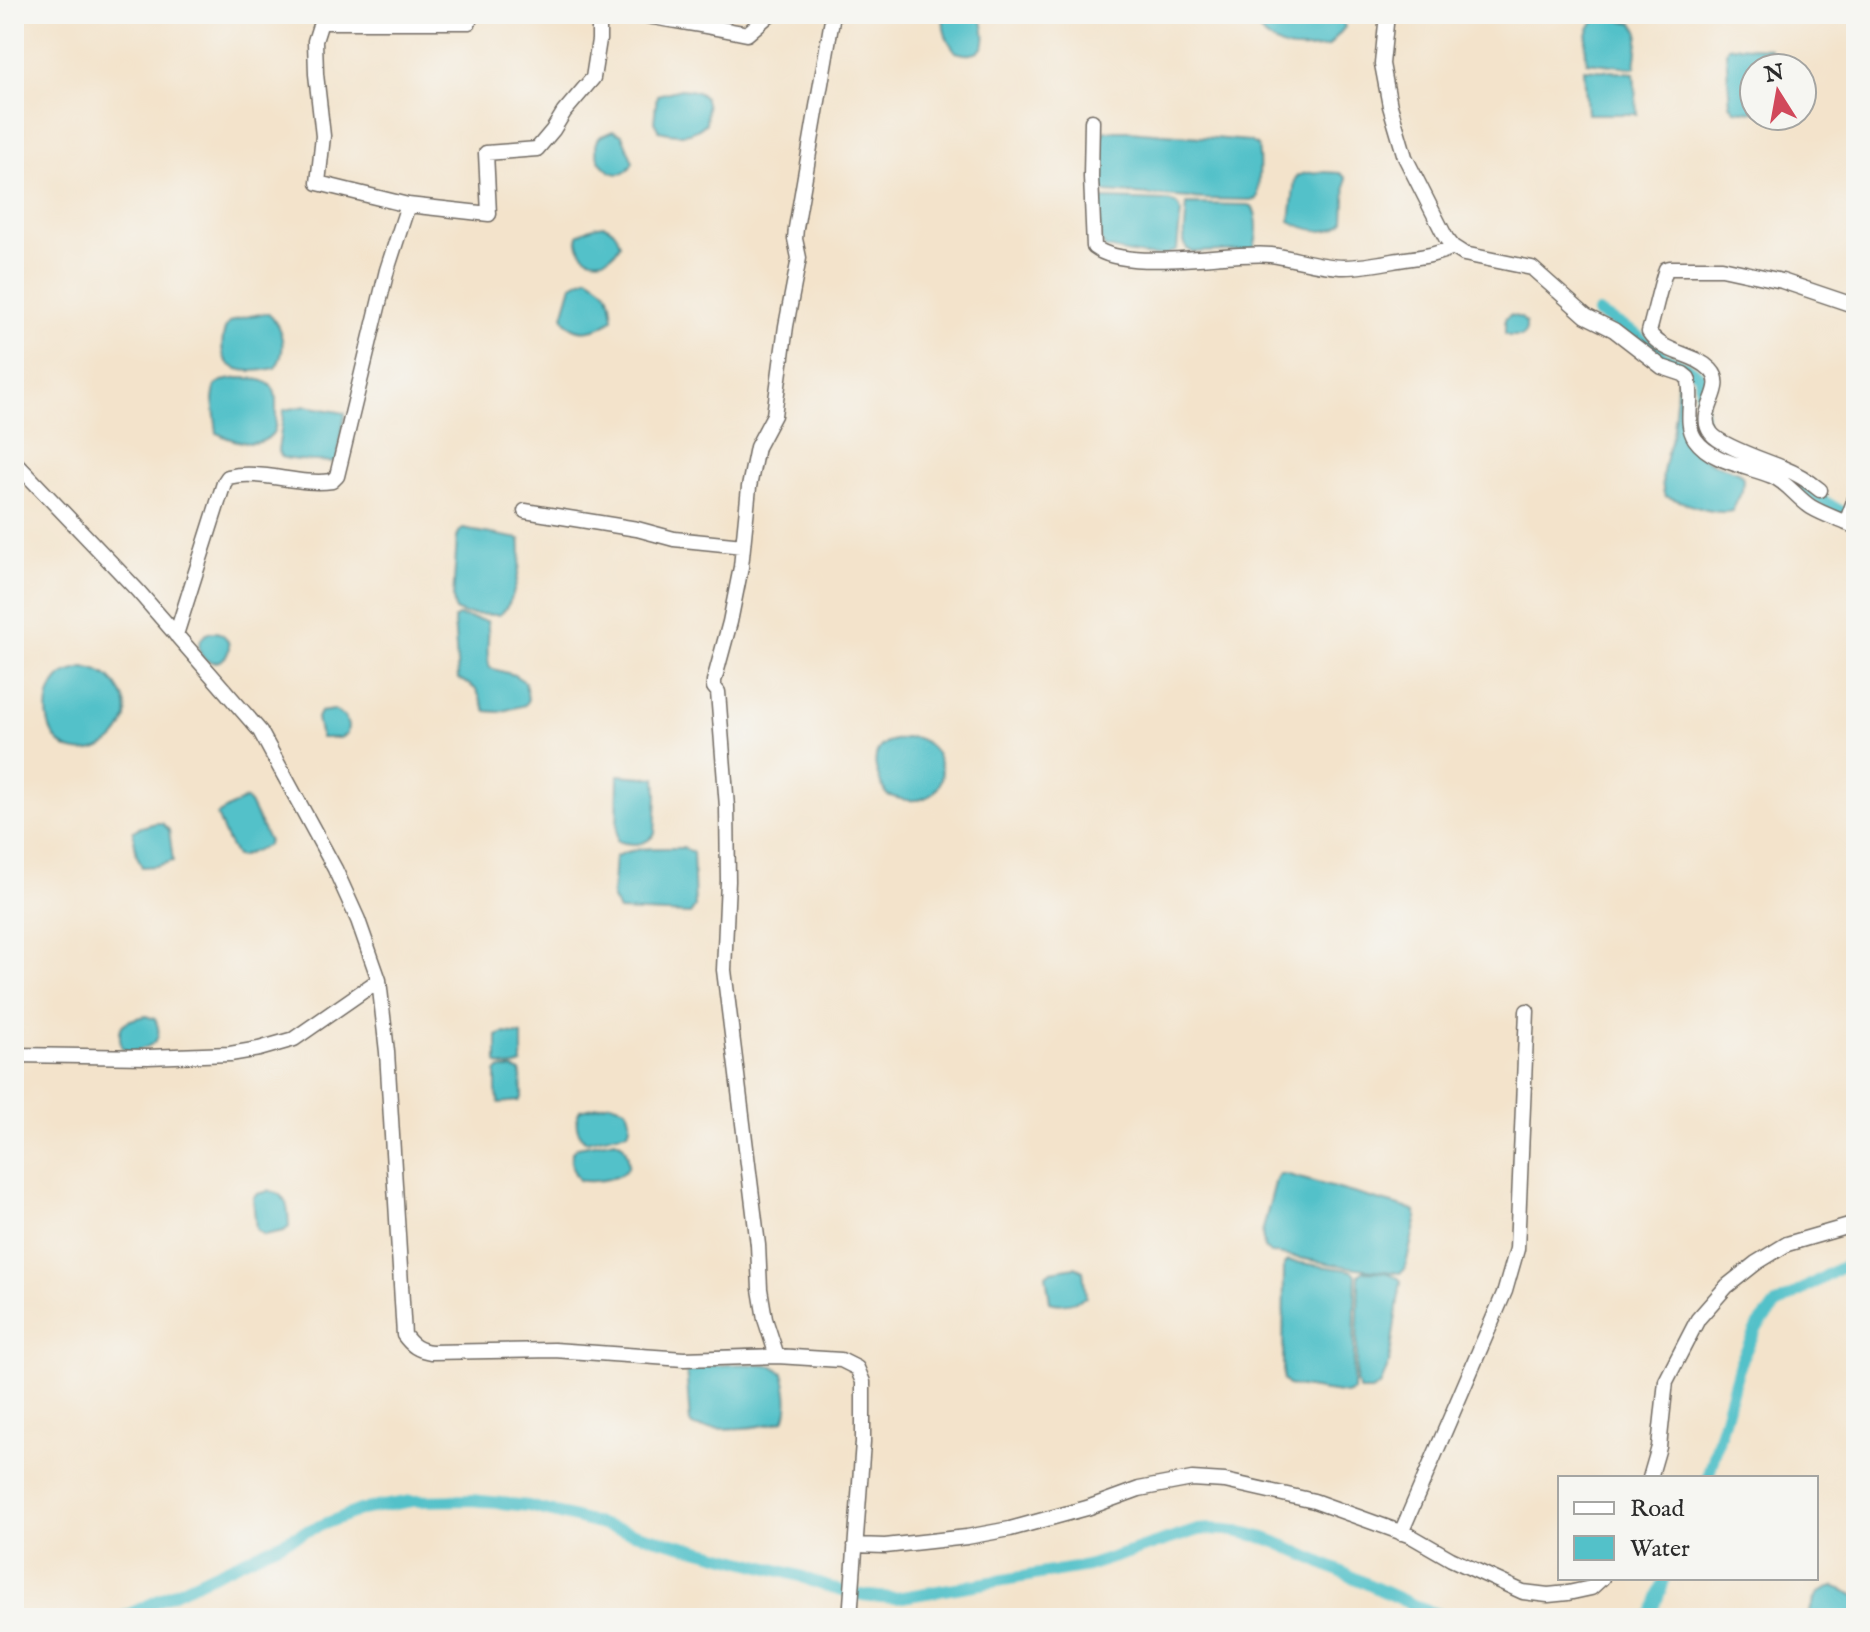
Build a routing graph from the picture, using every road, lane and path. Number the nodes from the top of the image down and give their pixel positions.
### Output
1 (468, 14) edge
2 (599, 14) edge
3 (645, 14) edge
4 (770, 14) edge
5 (833, 14) edge
6 (1387, 14) edge
7 (1092, 121) dead end
8 (408, 205) junction
9 (1453, 247) junction
10 (1856, 306) edge
11 (14, 461) edge
12 (1820, 490) dead end
13 (525, 511) dead end
14 (1852, 513) edge
15 (743, 546) junction
16 (176, 635) junction
17 (379, 980) junction
18 (1527, 1011) dead end
19 (14, 1055) edge
20 (1856, 1224) edge
21 (777, 1356) junction
22 (1651, 1476) edge
23 (1401, 1533) junction
24 (855, 1550) junction
25 (1600, 1580) edge
26 (850, 1618) edge

1 - 8 street
2 - 8 street
3 - 4 street
5 - 15 street
6 - 9 street
7 - 9 street
8 - 16 street
9 - 14 street
10 - 12 street
11 - 16 street
13 - 15 street
15 - 21 street
16 - 17 street
17 - 19 street
17 - 21 street
18 - 23 street
20 - 22 street
21 - 24 street
23 - 24 street
23 - 25 street
24 - 26 street

